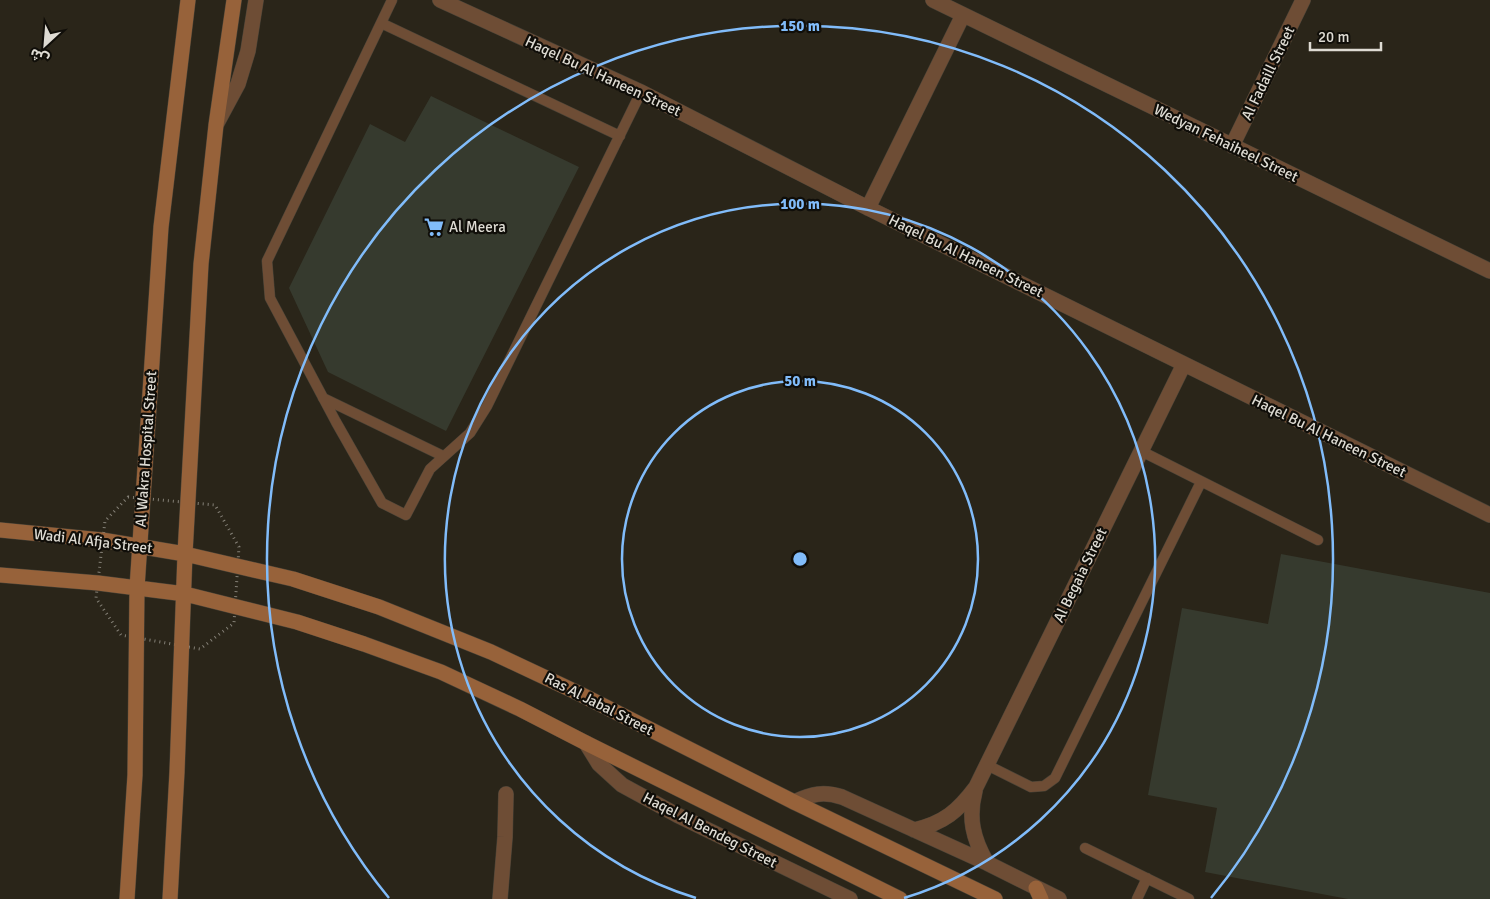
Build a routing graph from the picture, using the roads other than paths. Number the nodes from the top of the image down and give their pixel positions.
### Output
1 (188, 0) edge
2 (234, 0) edge
3 (256, 0) edge
4 (392, 0) edge
5 (440, 0) edge
6 (933, 0) edge
7 (1303, 0) edge
8 (963, 15) junction
9 (381, 23) junction
10 (641, 92) junction
11 (216, 124) junction
12 (620, 136) junction
13 (1232, 146) junction
14 (868, 208) junction
15 (1490, 271) edge
16 (1184, 364) junction
17 (323, 398) junction
18 (1141, 451) junction
19 (443, 456) junction
20 (1201, 482) junction
21 (1490, 515) edge
22 (0, 530) edge
23 (1318, 540) dead end
24 (139, 545) junction
25 (185, 554) junction
26 (0, 575) edge
27 (137, 588) junction
28 (185, 594) junction
29 (586, 743) junction
30 (987, 765) junction
31 (976, 787) junction
32 (506, 794) dead end
33 (794, 802) junction
34 (914, 830) junction
35 (1085, 848) dead end
36 (986, 863) junction
37 (1147, 878) junction
38 (1038, 893) edge
39 (127, 899) edge
40 (170, 899) edge
41 (500, 899) edge
42 (850, 899) edge
43 (900, 899) edge
44 (996, 899) edge
45 (1059, 899) edge
46 (1137, 899) edge
47 (1189, 899) edge

1 - 24 main road, Al Wakra Hospital Street
2 - 11 main road
3 - 11 street
4 - 9 lane
5 - 10 street, Haqel Bu Al Haneen Street
6 - 8 street, Wedyan Fehaiheel Street
7 - 13 street, Al Fadaill Street
8 - 13 street, Wedyan Fehaiheel Street
8 - 14 street
9 - 12 lane
9 - 17 lane
10 - 12 lane
10 - 14 street, Haqel Bu Al Haneen Street
11 - 25 main road
12 - 19 lane
13 - 15 street, Wedyan Fehaiheel Street
14 - 16 street, Haqel Bu Al Haneen Street
16 - 18 street, Al Begaia Street
16 - 21 street, Haqel Bu Al Haneen Street
17 - 19 lane
17 - 19 lane
18 - 20 lane
18 - 30 street, Al Begaia Street
20 - 23 lane
20 - 30 lane
22 - 24 main road, Wadi Al Afja Street
24 - 25 main road, Wadi Al Afja Street
24 - 27 main road, Al Wakra Hospital Street
25 - 28 main road
25 - 33 main road, Ras Al Jabal Street
26 - 27 main road
27 - 28 main road
27 - 39 main road, Al Wakra Hospital Street
28 - 29 main road
28 - 40 main road
29 - 42 street, Haqel Al Bendeg Street
29 - 43 main road
30 - 31 street, Al Begaia Street
31 - 34 street, Al Begaia Street
31 - 36 street, Al Begaia Street
32 - 41 street
33 - 34 street
33 - 44 main road, Ras Al Jabal Street
34 - 36 street
35 - 37 lane
36 - 38 street
37 - 46 lane
37 - 47 lane
38 - 45 street

